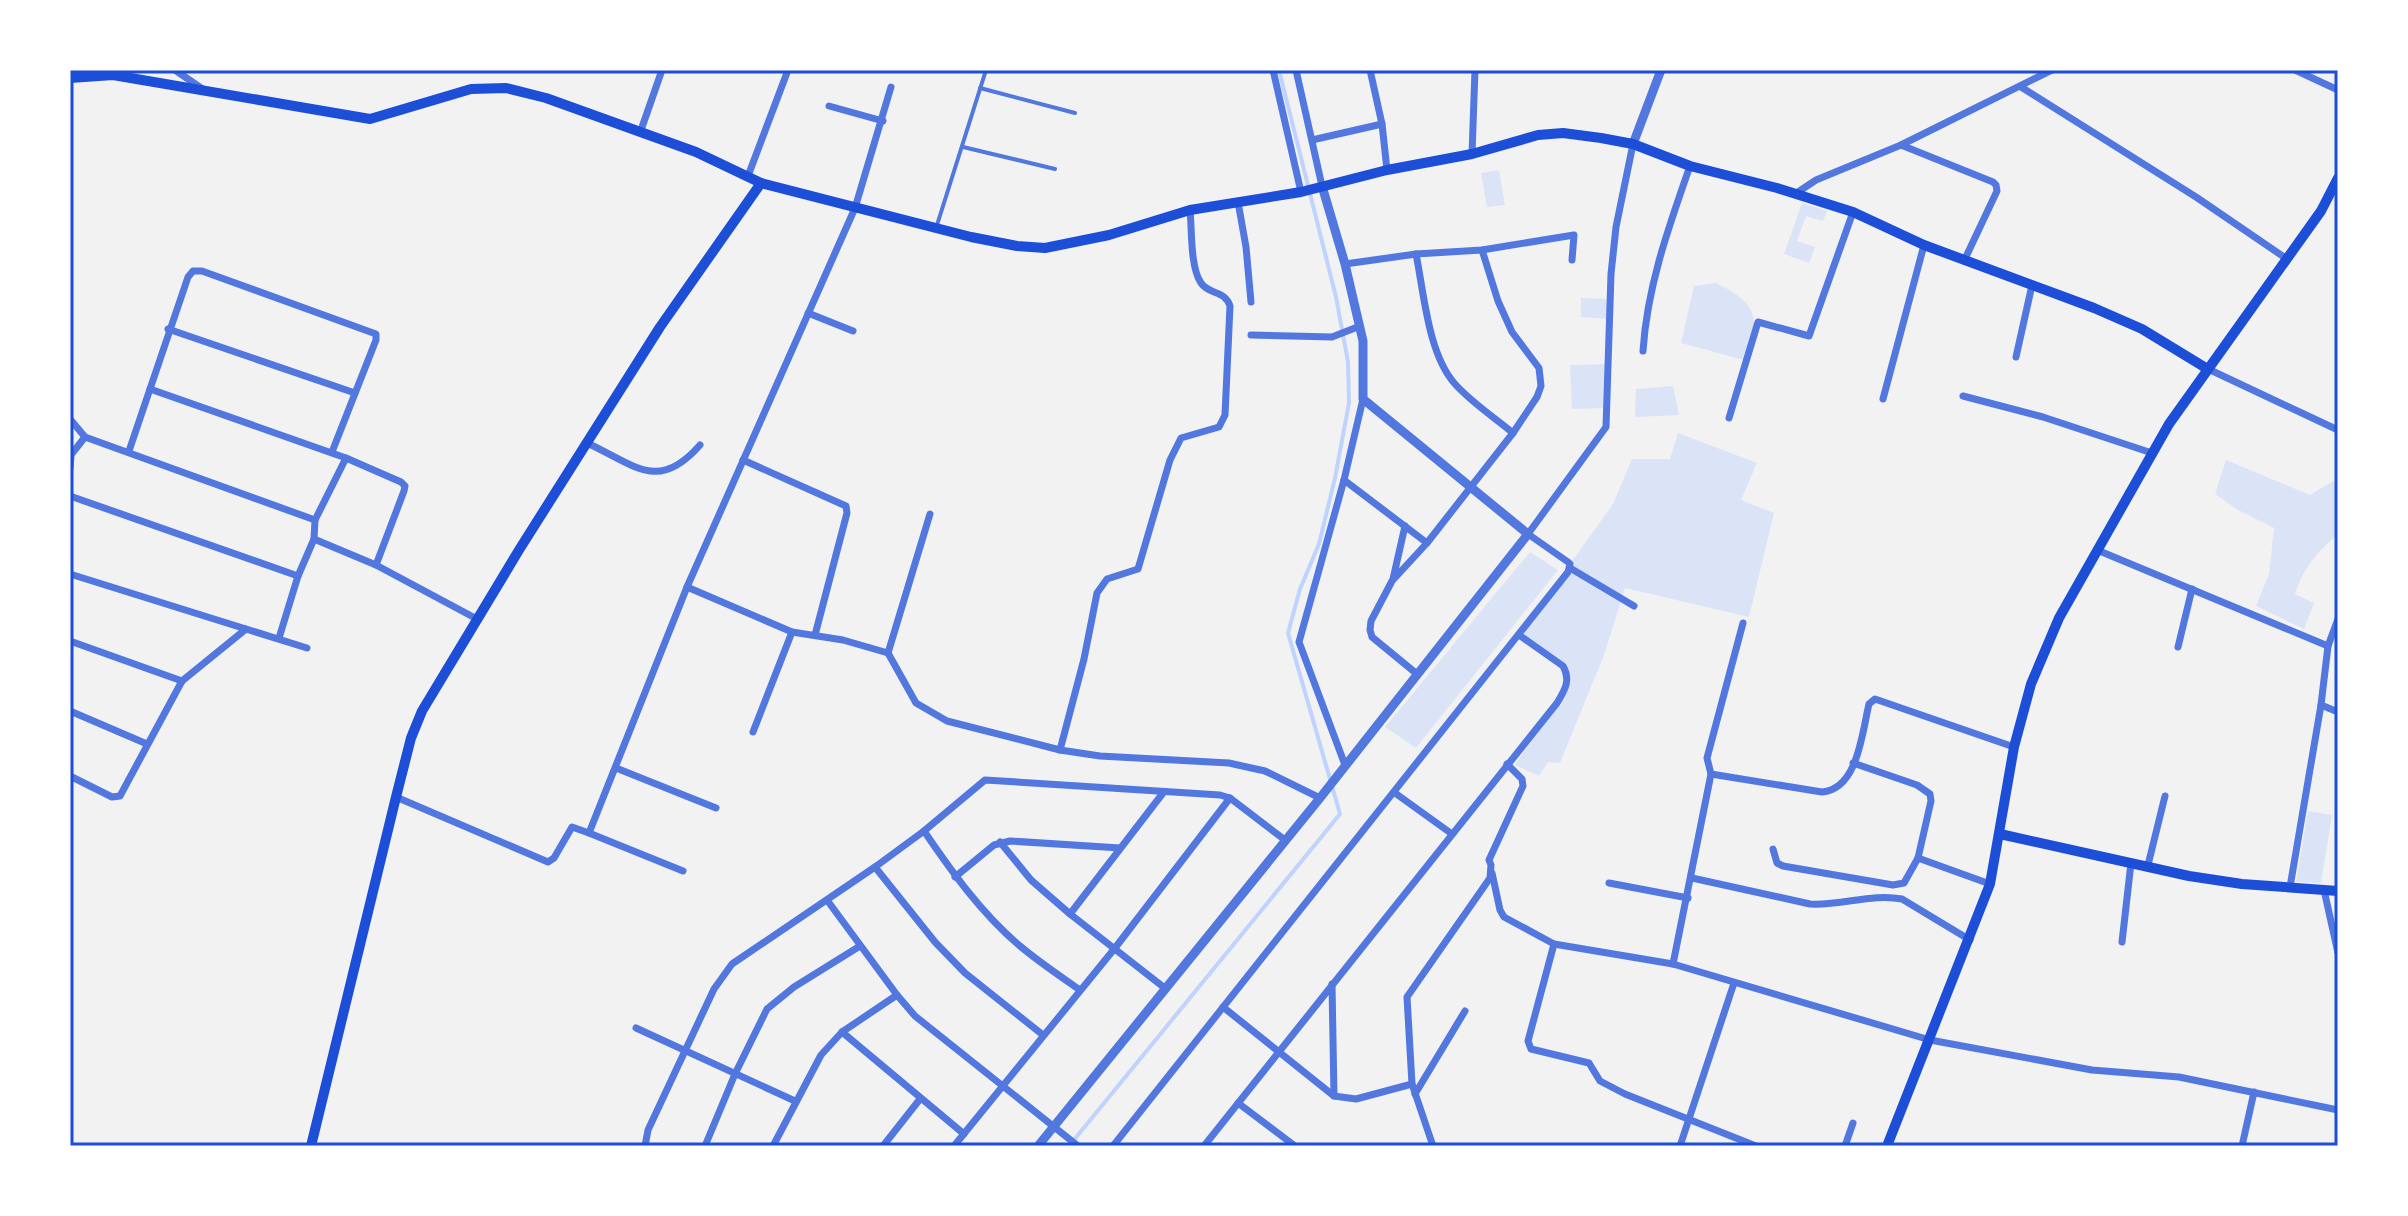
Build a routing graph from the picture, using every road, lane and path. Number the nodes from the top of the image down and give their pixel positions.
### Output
1 (175, 70) edge
2 (662, 70) edge
3 (788, 70) edge
4 (986, 70) edge
5 (1273, 70) edge
6 (1296, 70) edge
7 (1370, 70) edge
8 (1475, 70) edge
9 (1661, 70) edge
10 (2052, 70) edge
11 (2295, 70) edge
12 (70, 78) edge
13 (891, 87) dead end
14 (2021, 87) junction
15 (980, 88) junction
16 (203, 89) junction
17 (2338, 90) edge
18 (829, 106) dead end
19 (1075, 113) dead end
20 (883, 121) junction
21 (1382, 124) junction
22 (640, 133) junction
23 (1312, 140) junction
24 (1633, 144) junction
25 (1901, 145) junction
26 (963, 147) junction
27 (1472, 154) junction
28 (1690, 166) junction
29 (1055, 169) dead end
30 (1387, 170) junction
31 (748, 176) junction
32 (2338, 178) edge
33 (761, 183) junction
34 (1320, 187) junction
35 (1302, 191) junction
36 (1795, 194) junction
37 (1238, 202) junction
38 (855, 208) junction
39 (1190, 210) junction
40 (1853, 212) junction
41 (936, 227) junction
42 (1924, 245) junction
43 (1482, 250) junction
44 (1416, 254) junction
45 (2287, 259) junction
46 (1572, 260) dead end
47 (1964, 261) junction
48 (1345, 264) junction
49 (2032, 285) junction
50 (1251, 302) dead end
51 (808, 313) junction
52 (1360, 326) junction
53 (168, 329) junction
54 (853, 331) dead end
55 (1251, 335) dead end
56 (1643, 351) dead end
57 (2016, 357) dead end
58 (2206, 368) junction
59 (150, 389) junction
60 (355, 393) junction
61 (1963, 396) dead end
62 (1363, 399) junction
63 (1883, 399) dead end
64 (1729, 418) dead end
65 (70, 419) edge
66 (2338, 430) edge
67 (1513, 433) junction
68 (85, 437) junction
69 (587, 443) junction
70 (700, 445) dead end
71 (129, 451) junction
72 (332, 452) junction
73 (2152, 453) junction
74 (70, 456) edge
75 (346, 458) junction
76 (743, 460) junction
77 (70, 468) edge
78 (1344, 480) junction
79 (1470, 486) junction
80 (70, 496) edge
81 (930, 514) dead end
82 (315, 520) junction
83 (1405, 526) junction
84 (1528, 534) junction
85 (314, 539) junction
86 (1427, 543) junction
87 (2097, 550) junction
88 (376, 565) junction
89 (1570, 568) junction
90 (70, 574) edge
91 (298, 576) junction
92 (1392, 581) junction
93 (687, 587) junction
94 (2192, 589) junction
95 (1634, 606) dead end
96 (477, 619) junction
97 (2338, 619) edge
98 (1743, 623) dead end
99 (246, 629) junction
100 (792, 632) junction
101 (815, 635) junction
102 (1519, 635) junction
103 (279, 638) junction
104 (70, 641) edge
105 (2328, 646) junction
106 (2178, 647) dead end
107 (307, 648) dead end
108 (888, 653) junction
109 (1417, 674) junction
110 (182, 681) junction
111 (2321, 705) junction
112 (70, 711) edge
113 (2338, 712) edge
114 (753, 732) dead end
115 (147, 744) junction
116 (2014, 747) junction
117 (1060, 750) junction
118 (1853, 763) junction
119 (1507, 764) junction
120 (1345, 765) junction
121 (616, 768) junction
122 (1711, 774) junction
123 (70, 776) edge
124 (1163, 793) junction
125 (1324, 793) junction
126 (1395, 793) junction
127 (2165, 796) dead end
128 (396, 797) junction
129 (1230, 798) junction
130 (716, 808) dead end
131 (924, 831) junction
132 (589, 833) junction
133 (1452, 834) junction
134 (2000, 834) junction
135 (1285, 840) junction
136 (1000, 842) junction
137 (1120, 848) junction
138 (1773, 849) dead end
139 (1918, 858) junction
140 (2131, 863) junction
141 (2148, 865) junction
142 (875, 867) junction
143 (683, 871) dead end
144 (1492, 873) junction
145 (955, 877) junction
146 (1692, 878) junction
147 (1609, 883) dead end
148 (1990, 884) junction
149 (2290, 887) junction
150 (2324, 890) junction
151 (2338, 891) edge
152 (1688, 898) junction
153 (827, 900) junction
154 (1070, 914) junction
155 (1970, 940) junction
156 (2122, 942) dead end
157 (1554, 944) junction
158 (860, 946) junction
159 (1115, 948) junction
160 (2338, 953) edge
161 (1673, 964) junction
162 (1734, 983) junction
163 (1332, 984) junction
164 (1166, 989) junction
165 (1080, 990) junction
166 (897, 995) junction
167 (1223, 1007) junction
168 (1465, 1011) dead end
169 (636, 1028) dead end
170 (842, 1032) junction
171 (1043, 1035) junction
172 (1930, 1040) junction
173 (686, 1050) junction
174 (1278, 1052) junction
175 (735, 1074) junction
176 (1004, 1084) junction
177 (1412, 1084) junction
178 (2254, 1092) junction
179 (1415, 1094) junction
180 (1334, 1096) junction
181 (920, 1099) junction
182 (795, 1101) junction
183 (1238, 1103) junction
184 (2338, 1110) edge
185 (1689, 1119) junction
186 (1853, 1123) dead end
187 (1053, 1127) junction
188 (964, 1134) junction
189 (311, 1146) edge
190 (645, 1146) edge
191 (705, 1146) edge
192 (773, 1146) edge
193 (883, 1146) edge
194 (954, 1146) edge
195 (1038, 1146) edge
196 (1078, 1146) edge
197 (1113, 1146) edge
198 (1204, 1146) edge
199 (1295, 1146) edge
200 (1433, 1146) edge
201 (1680, 1146) edge
202 (1756, 1146) edge
203 (1845, 1146) edge
204 (1887, 1146) edge
205 (2242, 1146) edge

1 - 16 street
2 - 22 street
3 - 31 street
4 - 15 lane
5 - 35 street
6 - 23 street
7 - 21 street
8 - 27 street
9 - 24 street
10 - 14 street
11 - 17 street
12 - 16 main road
13 - 20 street
14 - 25 street
14 - 45 street
15 - 19 lane
15 - 26 lane
16 - 22 main road
18 - 20 street
20 - 38 street
21 - 23 street
21 - 30 street
22 - 31 main road
23 - 34 street
24 - 27 main road
24 - 28 main road
24 - 84 street
25 - 36 street
25 - 47 street
26 - 29 lane
26 - 41 lane
27 - 30 main road
28 - 36 main road
28 - 56 street
30 - 34 main road
31 - 33 main road
32 - 45 main road
33 - 38 main road
33 - 69 main road
34 - 35 main road
34 - 48 street
35 - 37 main road
36 - 40 main road
37 - 39 main road
37 - 50 street
38 - 41 main road
38 - 51 street
39 - 41 main road
39 - 117 street
40 - 42 main road
40 - 64 street
42 - 47 main road
42 - 63 street
43 - 44 street
43 - 46 street
43 - 67 street
44 - 48 street
44 - 67 street
45 - 58 main road
47 - 49 main road
48 - 52 street
49 - 57 street
49 - 58 main road
51 - 54 street
51 - 76 street
52 - 55 street
52 - 62 street
53 - 59 street
53 - 60 street
53 - 60 street
58 - 66 street
58 - 73 main road
59 - 71 street
59 - 72 street
60 - 72 street
61 - 73 street
62 - 78 street
62 - 79 street
65 - 68 street
67 - 79 street
68 - 71 street
68 - 74 street
69 - 70 street
69 - 96 main road
71 - 82 street
72 - 75 street
73 - 87 main road
74 - 77 street
75 - 82 street
75 - 88 street
76 - 93 street
76 - 101 street
78 - 83 street
78 - 120 street
79 - 84 street
79 - 86 street
80 - 91 street
81 - 108 street
82 - 85 street
83 - 86 street
83 - 92 street
84 - 89 street
84 - 109 street
85 - 88 street
85 - 91 street
86 - 92 street
87 - 94 street
87 - 116 main road
88 - 96 street
89 - 95 street
89 - 102 street
90 - 99 street
91 - 103 street
92 - 109 street
93 - 100 street
93 - 121 street
94 - 105 street
94 - 106 street
96 - 128 main road
97 - 105 street
98 - 122 street
99 - 103 street
99 - 110 street
100 - 101 street
100 - 114 street
101 - 108 street
102 - 119 street
102 - 126 street
103 - 107 street
104 - 110 street
105 - 111 street
108 - 117 street
109 - 120 street
110 - 115 street
111 - 113 street
111 - 149 street
112 - 115 street
115 - 123 street
116 - 118 street
116 - 134 main road
117 - 125 street
118 - 122 street
118 - 139 street
119 - 133 street
119 - 144 street
120 - 125 street
121 - 130 street
121 - 132 street
122 - 146 street
124 - 129 street
124 - 131 street
124 - 137 street
125 - 135 street
126 - 133 street
126 - 167 street
127 - 141 street
128 - 132 street
128 - 189 main road
129 - 135 street
129 - 159 street
131 - 142 street
131 - 145 street
132 - 143 street
133 - 163 street
134 - 140 main road
134 - 148 main road
135 - 164 street
136 - 137 street
136 - 145 street
136 - 154 street
137 - 154 street
138 - 139 street
139 - 148 street
140 - 141 main road
140 - 156 street
141 - 149 main road
142 - 153 street
142 - 171 street
144 - 157 street
144 - 177 street
145 - 165 street
146 - 152 street
146 - 155 street
147 - 152 street
148 - 155 main road
149 - 150 main road
150 - 151 main road
150 - 160 street
152 - 161 street
153 - 158 street
153 - 173 street
154 - 159 street
155 - 172 main road
157 - 161 street
157 - 185 street
158 - 166 street
158 - 175 street
159 - 164 street
159 - 165 street
161 - 162 street
162 - 172 street
162 - 185 street
163 - 174 street
163 - 180 street
164 - 187 street
165 - 171 street
166 - 170 street
166 - 176 street
167 - 174 street
167 - 197 street
168 - 179 street
169 - 173 street
170 - 181 street
170 - 182 street
171 - 176 street
172 - 178 street
172 - 204 main road
173 - 175 street
173 - 190 street
174 - 180 street
174 - 183 street
175 - 182 street
175 - 191 street
176 - 187 street
176 - 188 street
177 - 179 street
177 - 180 street
178 - 184 street
178 - 205 street
179 - 200 street
181 - 188 street
181 - 193 street
182 - 192 street
183 - 198 street
183 - 199 street
185 - 201 street
185 - 202 street
186 - 203 street
187 - 195 street
187 - 196 street
188 - 194 street

